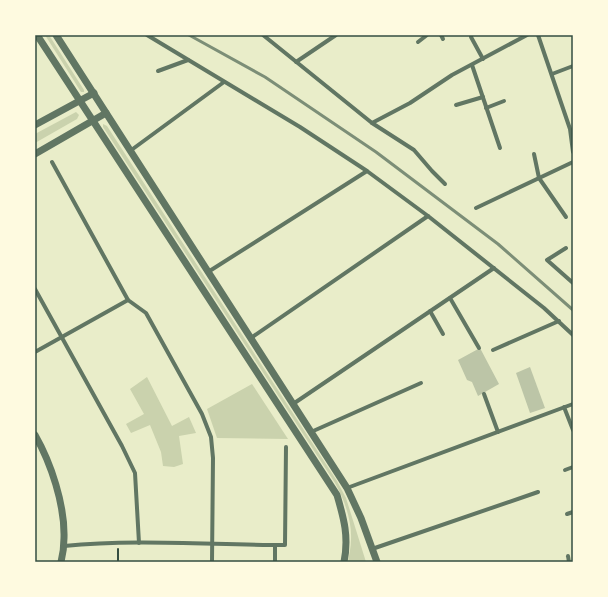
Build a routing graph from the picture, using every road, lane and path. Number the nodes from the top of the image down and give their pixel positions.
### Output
1 (37, 35) edge
2 (56, 35) edge
3 (146, 35) edge
4 (263, 35) edge
5 (336, 35) edge
6 (428, 35) edge
7 (527, 35) edge
8 (538, 35) edge
9 (471, 37) dead end
10 (418, 42) dead end
11 (483, 59) junction
12 (188, 60) junction
13 (296, 62) junction
14 (472, 65) junction
15 (573, 66) edge
16 (158, 71) dead end
17 (552, 74) junction
18 (224, 82) junction
19 (94, 93) junction
20 (483, 97) junction
21 (80, 100) junction
22 (504, 101) dead end
23 (456, 105) dead end
24 (486, 108) junction
25 (106, 113) junction
26 (93, 121) junction
27 (372, 123) junction
28 (35, 125) edge
29 (572, 128) edge
30 (500, 148) dead end
31 (130, 151) junction
32 (573, 152) edge
33 (35, 154) edge
34 (534, 154) dead end
35 (52, 162) dead end
36 (573, 162) edge
37 (367, 171) junction
38 (539, 178) junction
39 (445, 184) dead end
40 (476, 208) dead end
41 (428, 216) junction
42 (566, 217) dead end
43 (566, 248) dead end
44 (494, 268) junction
45 (208, 272) junction
46 (573, 283) edge
47 (35, 289) edge
48 (450, 298) junction
49 (128, 300) junction
50 (430, 311) junction
51 (559, 321) junction
52 (443, 334) dead end
53 (573, 334) edge
54 (62, 337) junction
55 (251, 338) junction
56 (480, 348) dead end
57 (493, 350) dead end
58 (35, 352) edge
59 (421, 383) dead end
60 (484, 394) dead end
61 (293, 404) junction
62 (573, 404) edge
63 (564, 407) junction
64 (573, 430) edge
65 (311, 432) junction
66 (498, 432) junction
67 (35, 435) edge
68 (286, 447) dead end
69 (573, 467) edge
70 (565, 470) dead end
71 (347, 488) junction
72 (538, 492) dead end
73 (573, 512) edge
74 (567, 514) dead end
75 (139, 543) junction
76 (118, 544) junction
77 (212, 544) junction
78 (275, 545) junction
79 (64, 546) junction
80 (372, 549) junction
81 (568, 556) dead end
82 (61, 562) edge
83 (118, 562) edge
84 (212, 562) edge
85 (275, 562) edge
86 (344, 562) edge
87 (377, 562) edge
88 (569, 562) edge

1 - 21 street
2 - 19 street
3 - 12 street
4 - 13 street
5 - 13 street
6 - 10 street
7 - 11 street
8 - 17 street
9 - 11 street
11 - 14 street
12 - 16 street
12 - 18 street
13 - 27 street
14 - 20 street
14 - 27 street
15 - 17 street
17 - 29 street
18 - 31 street
18 - 37 street
19 - 21 street
19 - 25 street
20 - 23 street
20 - 24 street
21 - 26 street
21 - 28 street
22 - 24 street
24 - 30 street
25 - 26 street
25 - 31 street
26 - 33 street
26 - 86 street
27 - 39 street
29 - 32 street
31 - 45 street
34 - 38 street
35 - 49 street
36 - 38 street
37 - 41 street
37 - 45 street
38 - 40 street
38 - 42 street
41 - 44 street
41 - 55 street
43 - 46 street
44 - 48 street
44 - 51 street
45 - 55 street
47 - 54 street
48 - 50 street
48 - 56 street
49 - 54 street
49 - 77 street
50 - 52 street
50 - 61 street
51 - 53 street
51 - 57 street
54 - 58 street
54 - 75 street
55 - 61 street
59 - 65 street
60 - 66 street
61 - 65 street
62 - 63 street
63 - 64 street
63 - 66 street
65 - 71 street
66 - 71 street
67 - 79 street
68 - 78 street
69 - 70 street
71 - 80 street
72 - 80 street
73 - 74 street
75 - 76 street
75 - 77 street
76 - 79 street
76 - 83 path
77 - 78 street
77 - 84 street
78 - 85 street
79 - 82 street
80 - 87 street
81 - 88 street

